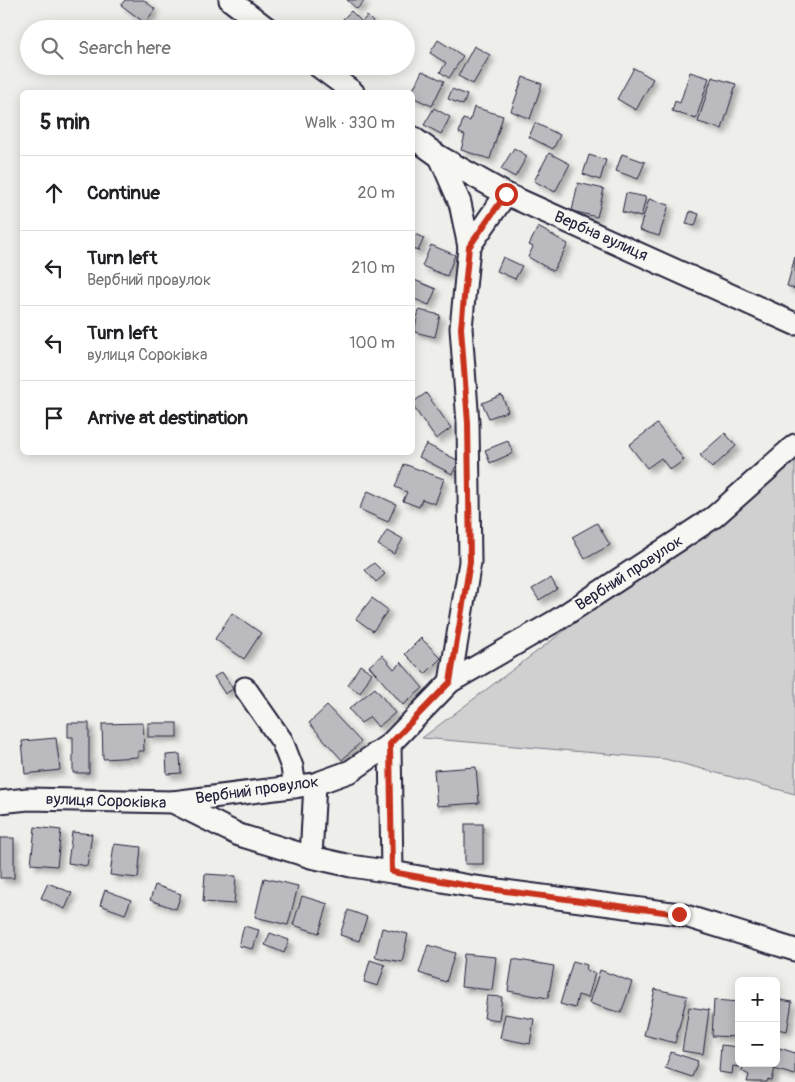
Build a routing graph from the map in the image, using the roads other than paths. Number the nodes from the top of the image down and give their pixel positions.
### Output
1 (230, 0) edge
2 (256, 20) edge
3 (330, 75) edge
4 (351, 90) edge
5 (415, 139) edge
6 (440, 157) junction
7 (506, 194) junction
8 (469, 247) junction
9 (795, 324) edge
10 (795, 445) edge
11 (450, 682) junction
12 (245, 688) dead end
13 (390, 744) junction
14 (305, 785) junction
15 (0, 802) edge
16 (173, 802) junction
17 (311, 856) junction
18 (392, 872) junction
19 (795, 950) edge

1 - 2 street
3 - 4 street
5 - 6 street, Вербна вулиця
6 - 7 street, Вербна вулиця
6 - 8 street
7 - 8 street
7 - 9 street, Вербна вулиця
8 - 11 street
10 - 11 street, Вербний провулок
11 - 13 street, Вербний провулок
12 - 14 street
13 - 14 street, Вербний провулок
13 - 18 street
14 - 16 street, Вербний провулок
14 - 17 street
15 - 16 street, вулиця Сороківка
16 - 17 street, вулиця Сороківка
17 - 18 street, вулиця Сороківка
18 - 19 street

